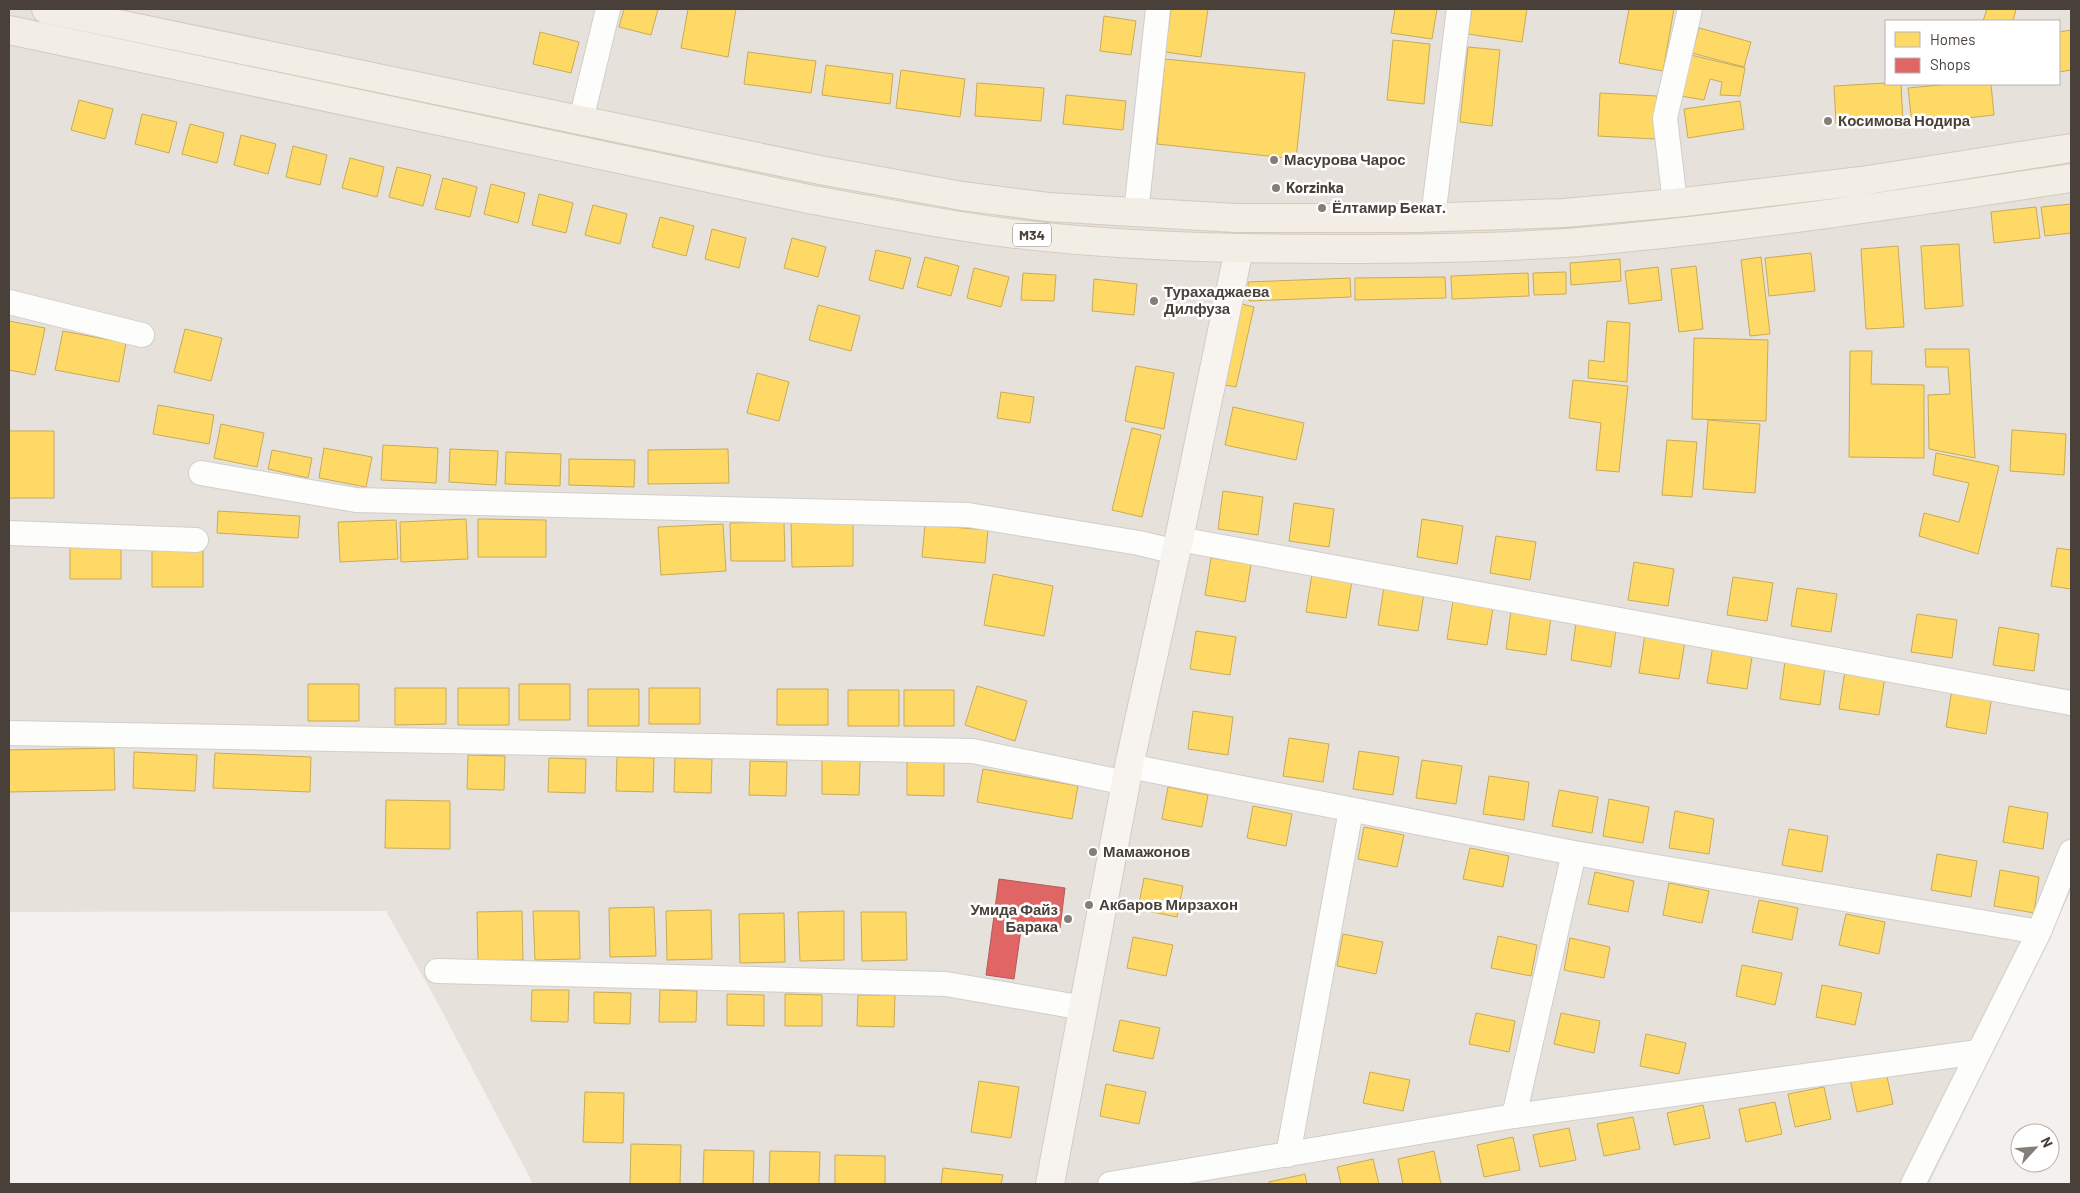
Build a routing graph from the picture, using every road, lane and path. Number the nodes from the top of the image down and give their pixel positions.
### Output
1 (46, 9) edge
2 (608, 9) edge
3 (1158, 9) edge
4 (1459, 9) edge
5 (1690, 9) edge
6 (9, 30) edge
7 (581, 120) junction
8 (2071, 148) edge
9 (2071, 178) edge
10 (1861, 181) junction
11 (1675, 203) junction
12 (1864, 210) junction
13 (1136, 212) junction
14 (1433, 217) junction
15 (1239, 249) junction
16 (9, 302) edge
17 (142, 335) dead end
18 (201, 472) dead end
19 (9, 533) edge
20 (196, 540) dead end
21 (1178, 546) junction
22 (2071, 703) edge
23 (9, 734) edge
24 (1128, 775) junction
25 (1351, 810) junction
26 (2071, 852) edge
27 (1574, 853) junction
28 (2039, 932) junction
29 (436, 971) dead end
30 (1084, 1008) junction
31 (1978, 1052) junction
32 (1514, 1116) junction
33 (1288, 1155) junction
34 (1050, 1184) edge
35 (1110, 1184) edge
36 (1912, 1184) edge

1 - 7 main road, M34
2 - 7 street
3 - 13 street
4 - 14 street
5 - 11 street
6 - 15 main road, M34
7 - 13 main road, M34
8 - 10 main road, M34
9 - 12 main road, M34
10 - 11 main road, M34
10 - 12 main road
11 - 14 main road, M34
12 - 15 main road, M34
13 - 14 main road, M34
15 - 21 street
16 - 17 street
18 - 21 street
19 - 20 street
21 - 22 street
21 - 24 street
23 - 24 street
24 - 25 street
24 - 30 street
25 - 27 street
25 - 33 street
26 - 28 street
27 - 28 street
27 - 32 street
28 - 31 street
29 - 30 street
30 - 34 street
31 - 32 street
31 - 36 street
32 - 33 street
33 - 35 street

